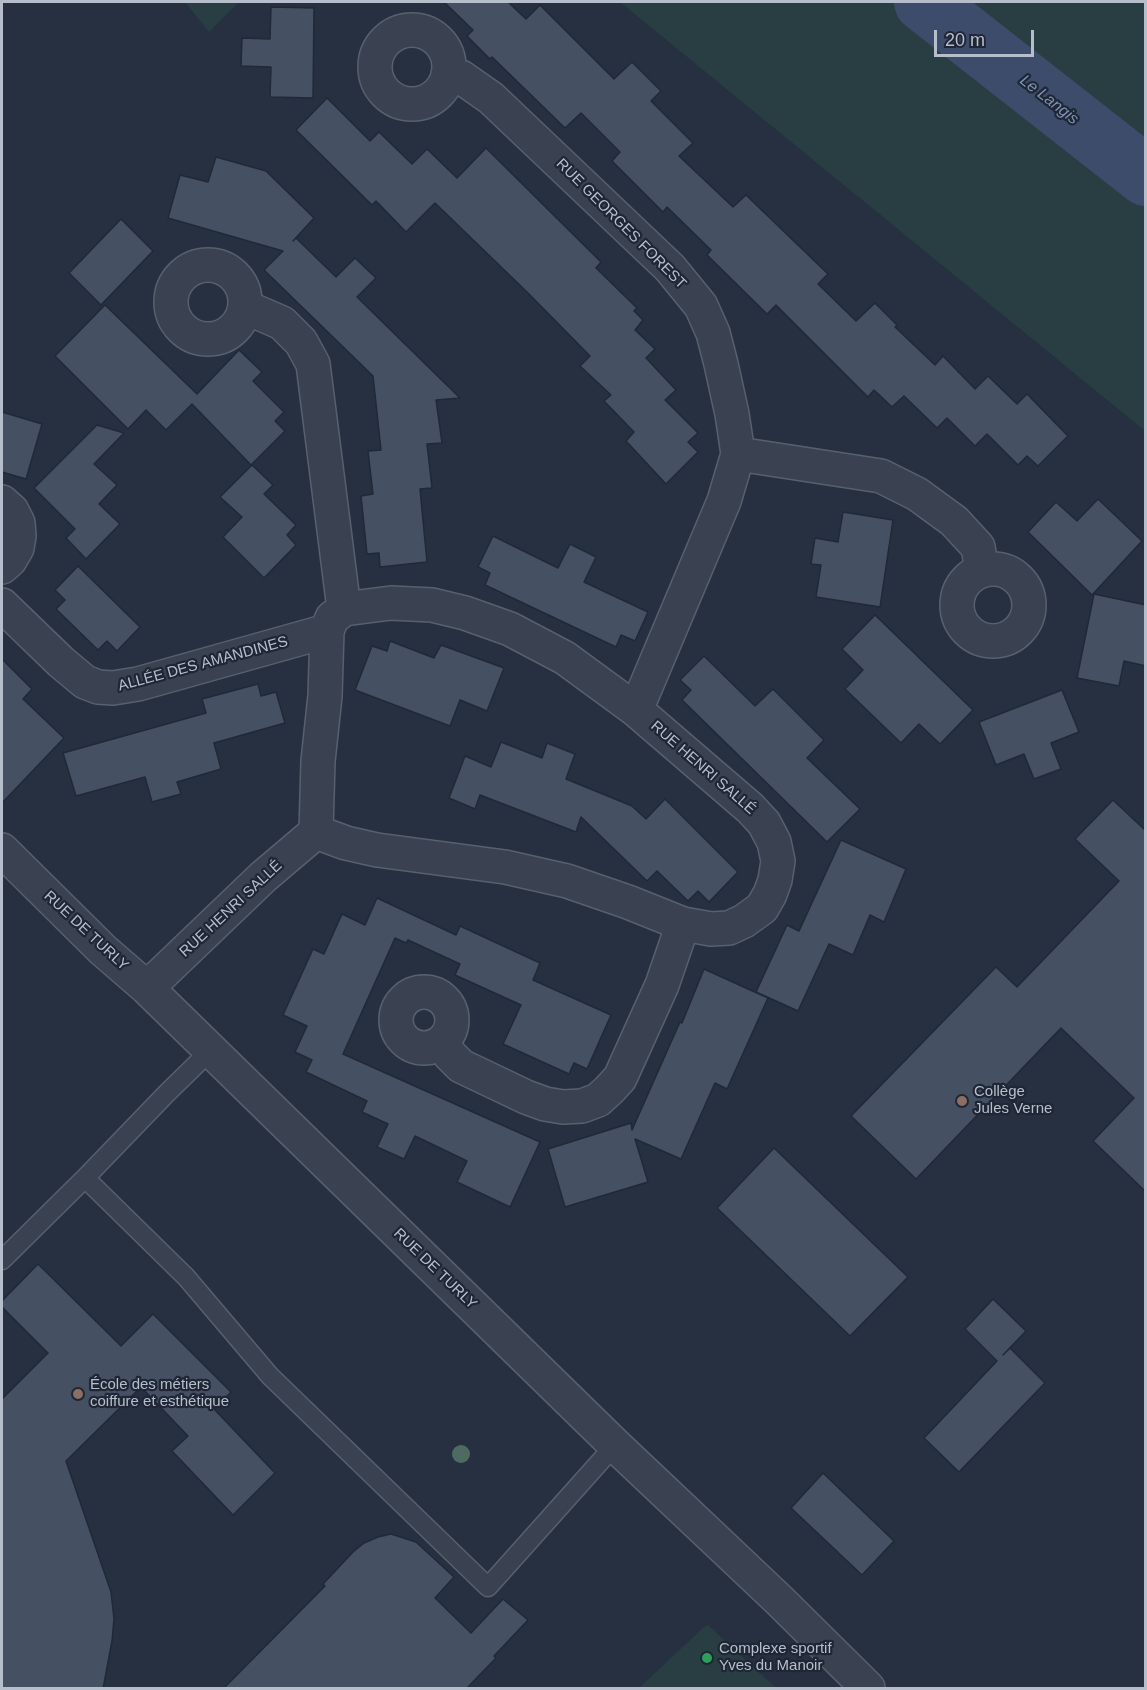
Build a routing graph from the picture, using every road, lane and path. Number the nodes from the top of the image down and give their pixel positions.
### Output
1 (448, 74) dead end
2 (245, 307) dead end
3 (738, 454) junction
4 (2, 502) edge
5 (2, 567) edge
6 (982, 571) dead end
7 (2, 605) edge
8 (336, 620) junction
9 (636, 710) junction
10 (316, 832) junction
11 (2, 850) edge
12 (682, 924) junction
13 (147, 988) junction
14 (442, 1042) dead end
15 (211, 1050) junction
16 (85, 1178) junction
17 (2, 1260) edge
18 (615, 1445) junction
19 (868, 1689) edge

1 - 3 street, RUE GEORGES FOREST
2 - 8 street
3 - 6 street
3 - 9 street, RUE GEORGES FOREST
4 - 5 street
7 - 8 street, ALLÉE DES AMANDINES
8 - 9 street, RUE HENRI SALLÉ
8 - 10 street
9 - 12 street, RUE HENRI SALLÉ
10 - 12 street, RUE HENRI SALLÉ
10 - 13 street, RUE HENRI SALLÉ
11 - 13 street, RUE DE TURLY
12 - 14 street
13 - 15 street, RUE DE TURLY
15 - 16 lane
15 - 18 street, RUE DE TURLY
16 - 17 lane
16 - 18 lane
18 - 19 street, RUE DE TURLY

